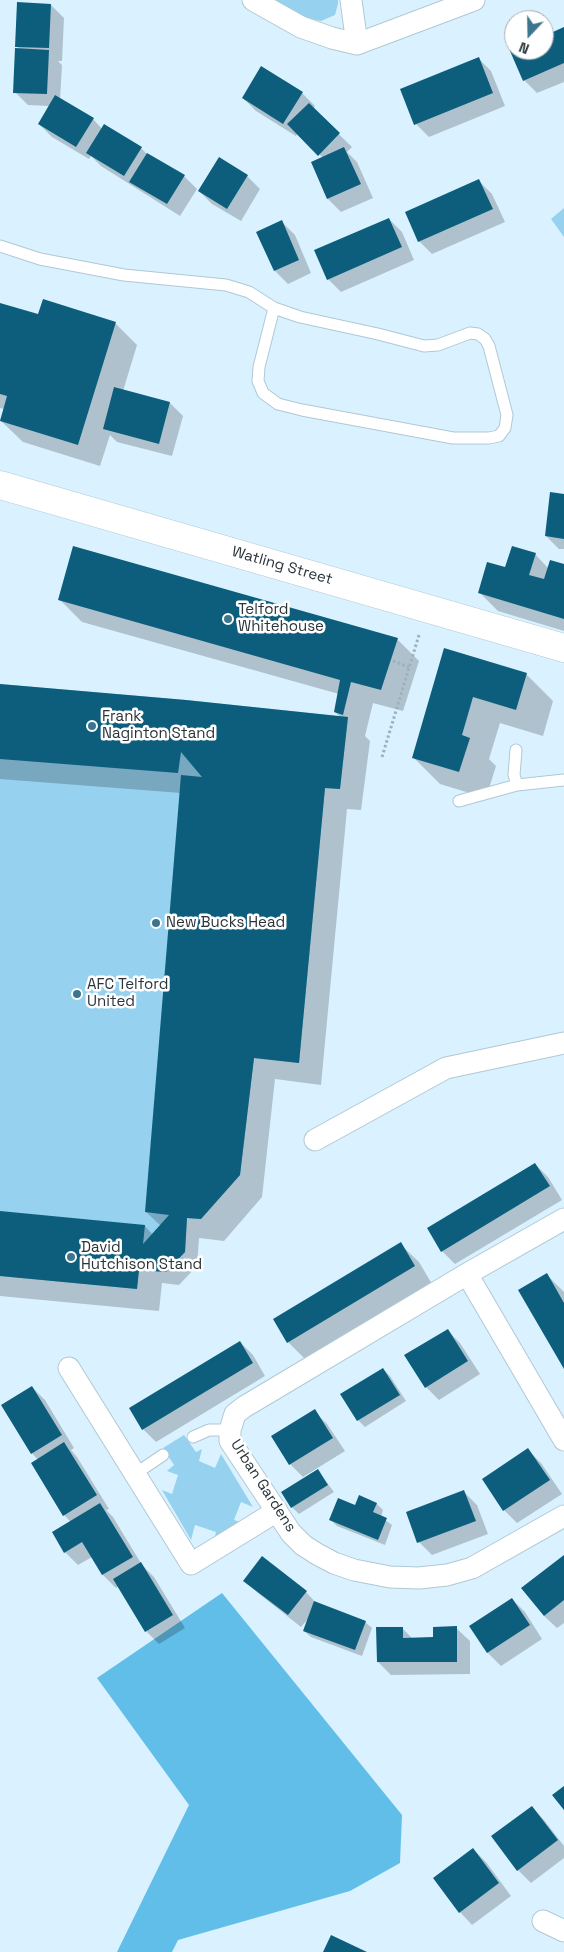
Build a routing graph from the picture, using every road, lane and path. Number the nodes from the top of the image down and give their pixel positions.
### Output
1 (253, 0) edge
2 (351, 0) edge
3 (474, 0) edge
4 (357, 44) junction
5 (0, 246) edge
6 (274, 308) junction
7 (0, 485) edge
8 (420, 630) dead end
9 (564, 648) edge
10 (393, 661) dead end
11 (409, 666) junction
12 (516, 750) dead end
13 (382, 757) dead end
14 (564, 780) edge
15 (517, 785) junction
16 (459, 801) dead end
17 (564, 1043) edge
18 (315, 1140) dead end
19 (564, 1219) edge
20 (467, 1274) junction
21 (69, 1368) dead end
22 (230, 1430) junction
23 (193, 1437) dead end
24 (564, 1440) edge
25 (163, 1455) dead end
26 (135, 1474) junction
27 (277, 1512) junction
28 (564, 1516) edge
29 (543, 1921) dead end
30 (564, 1931) edge

1 - 4 street
2 - 4 street
3 - 4 street
5 - 6 lane
6 - 6 lane
7 - 9 main road, Watling Street
8 - 11 path
10 - 11 path
11 - 13 path
12 - 15 lane
14 - 15 lane
15 - 16 lane
17 - 18 street
19 - 20 street, Urban Gardens
20 - 22 street, Urban Gardens
20 - 24 street
21 - 26 street
22 - 23 lane
22 - 27 street, Urban Gardens
25 - 26 lane
26 - 27 street
27 - 28 street, Urban Gardens
29 - 30 street

